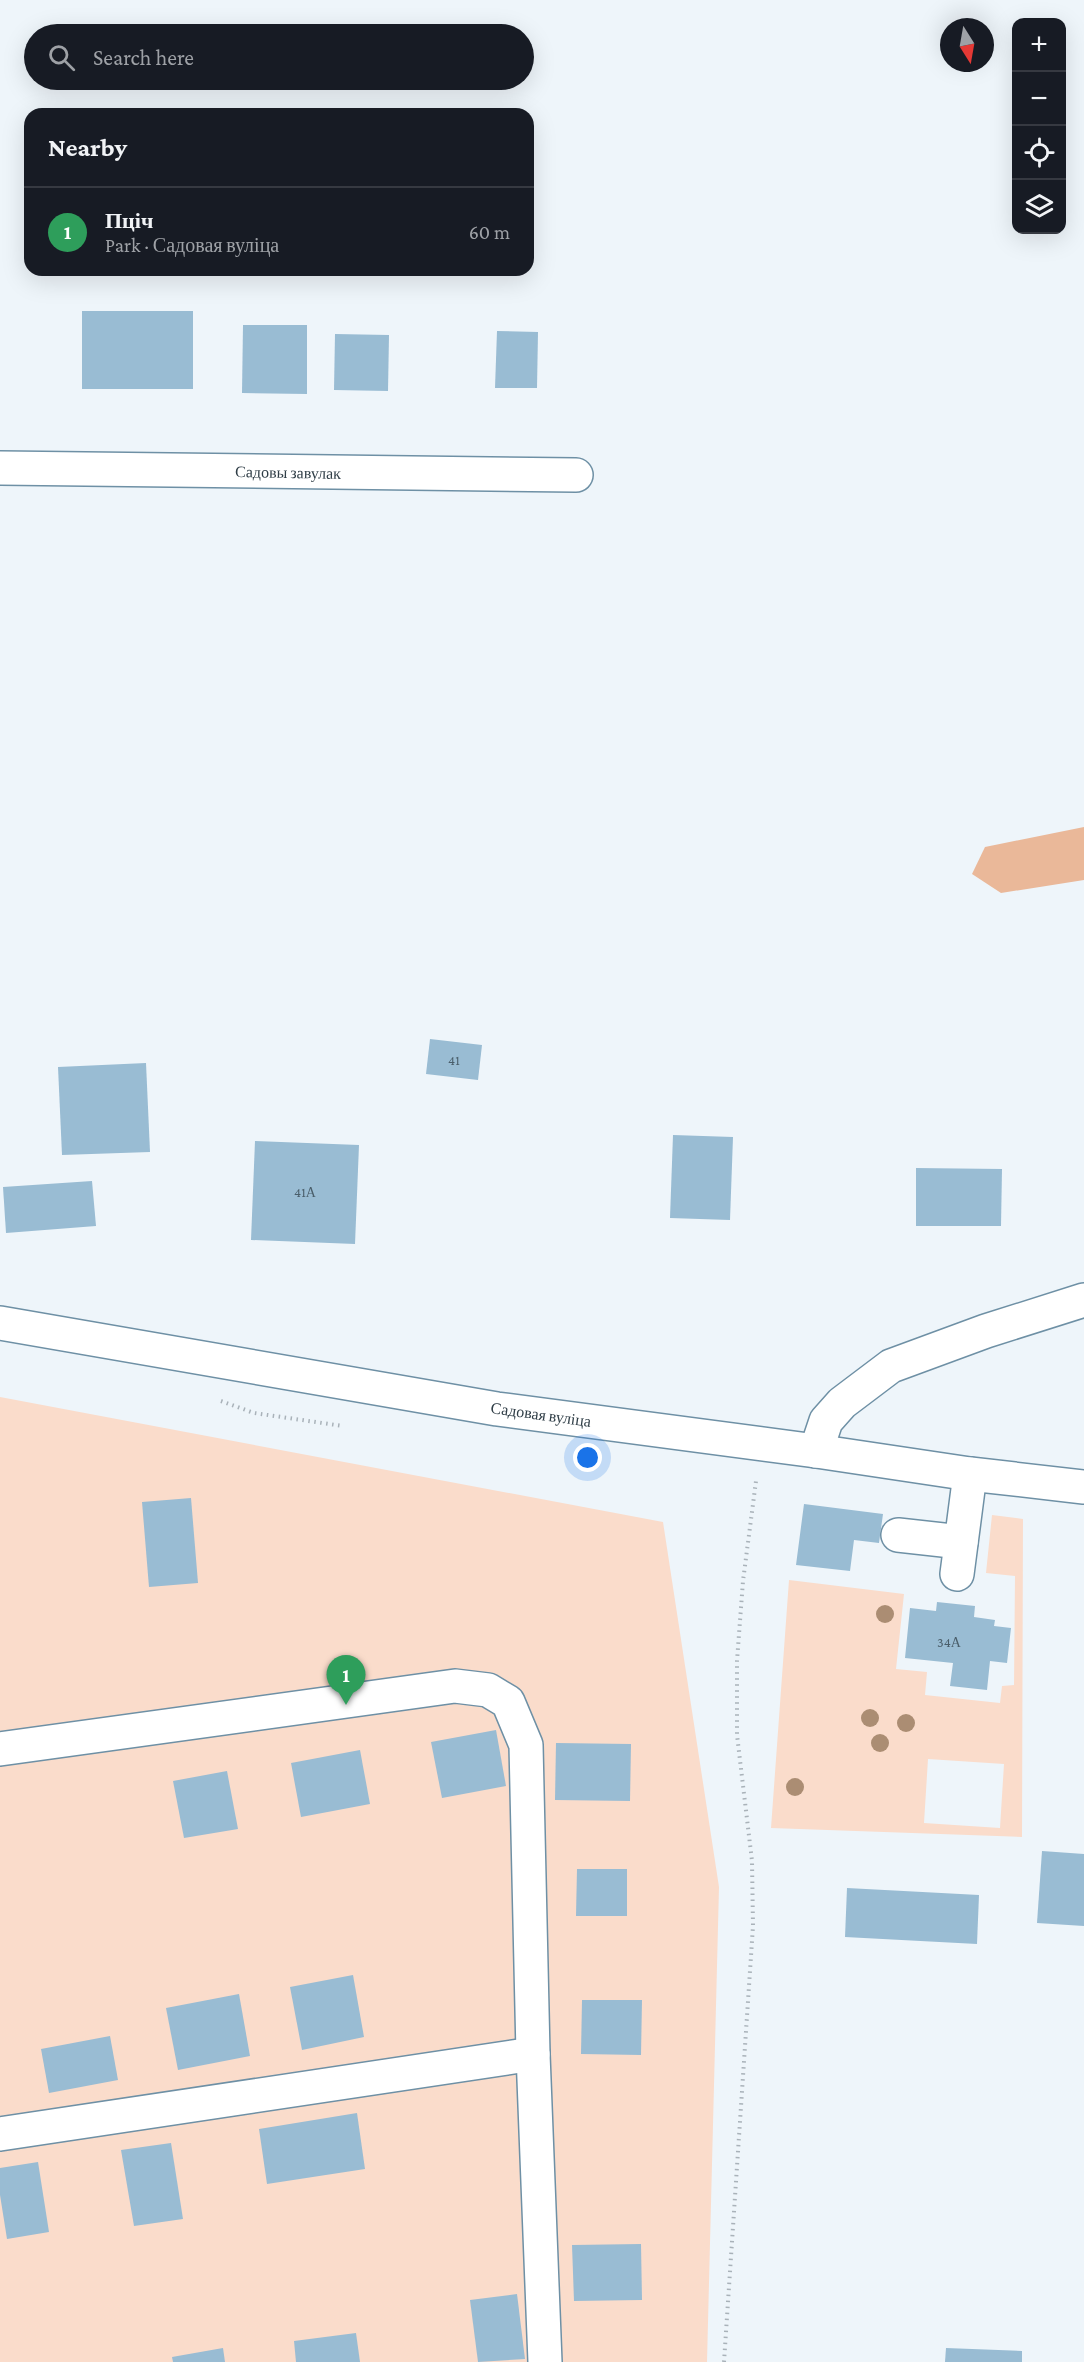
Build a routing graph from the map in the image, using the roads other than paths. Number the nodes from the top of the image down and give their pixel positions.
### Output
1 (0, 468) edge
2 (576, 475) dead end
3 (1084, 1300) edge
4 (0, 1323) edge
5 (816, 1451) junction
6 (970, 1474) junction
7 (1084, 1487) edge
8 (898, 1535) dead end
9 (961, 1542) junction
10 (957, 1574) dead end
11 (0, 1749) edge
12 (533, 2054) junction
13 (0, 2134) edge
14 (545, 2362) edge

1 - 2 street, Садовы завулак
3 - 5 street
4 - 5 street, Садовая вуліца
5 - 6 street, Садовая вуліца
6 - 7 street, Садовая вуліца
6 - 9 street
8 - 9 street
9 - 10 street
11 - 12 street
12 - 13 street
12 - 14 street

